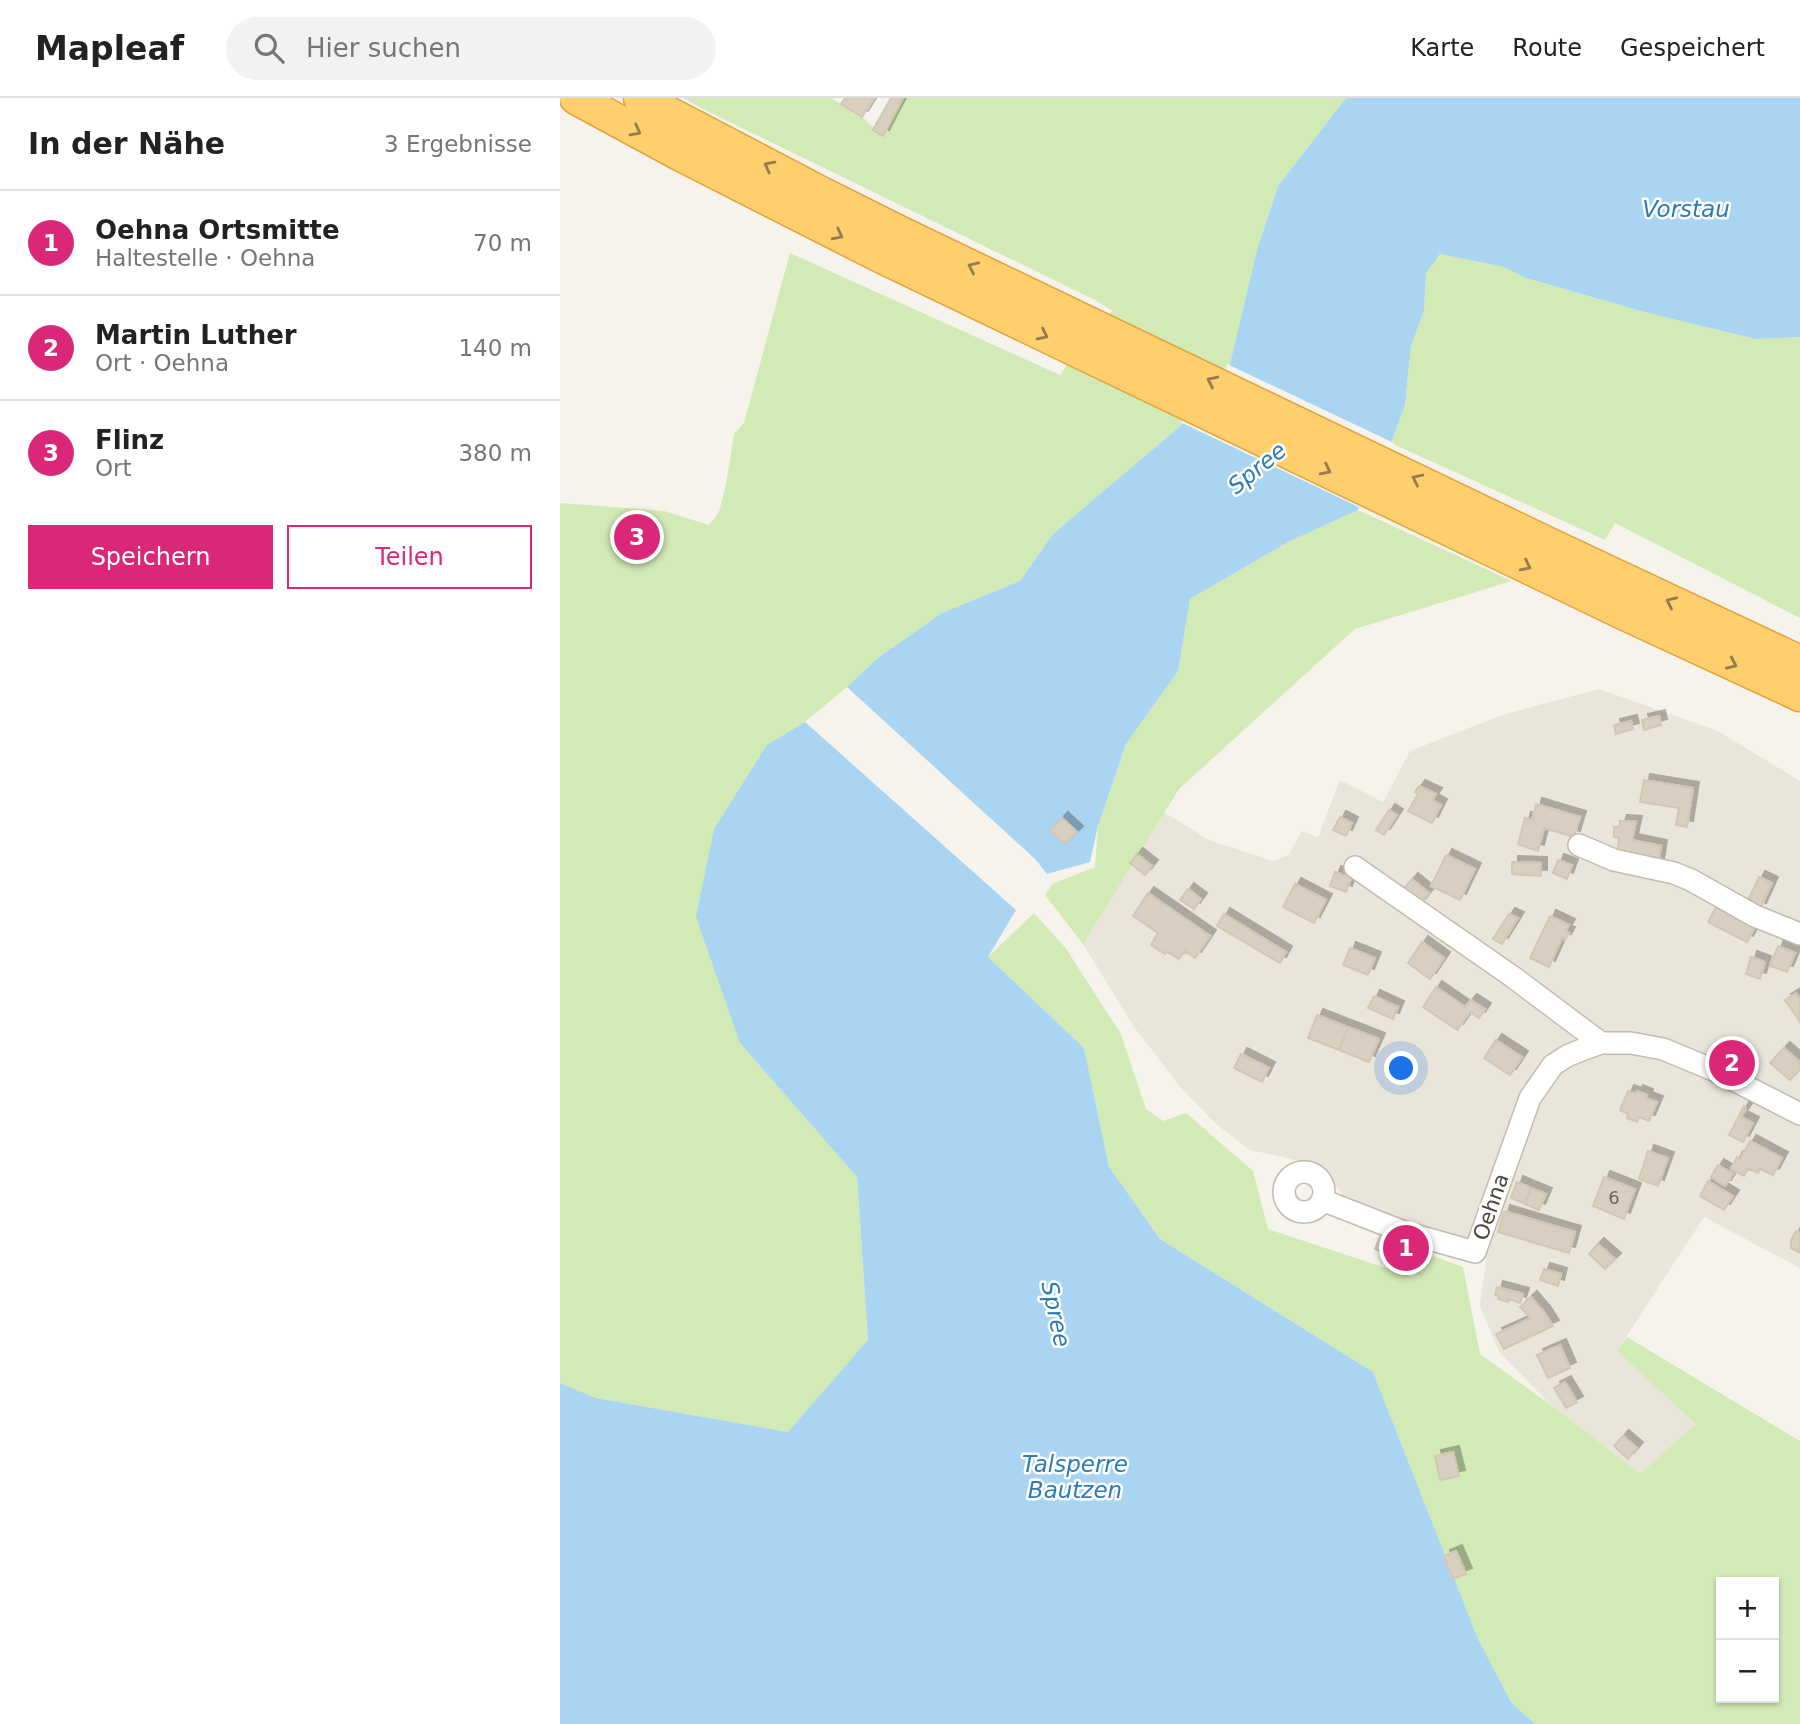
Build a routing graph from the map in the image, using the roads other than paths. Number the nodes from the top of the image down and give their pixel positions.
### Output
1 (576, 98) edge
2 (640, 98) edge
3 (1117, 353) junction
4 (1472, 523) junction
5 (1800, 662) edge
6 (1800, 695) edge
7 (1579, 845) dead end
8 (1355, 867) dead end
9 (1800, 933) edge
10 (1601, 1043) junction
11 (1800, 1114) edge
12 (1322, 1200) dead end

1 -> 3 highway
3 -> 2 highway
3 - 4 highway
5 -> 4 highway
4 -> 6 highway
7 - 9 street
8 - 10 street
10 - 11 street, Oehna
10 - 12 street, Oehna

